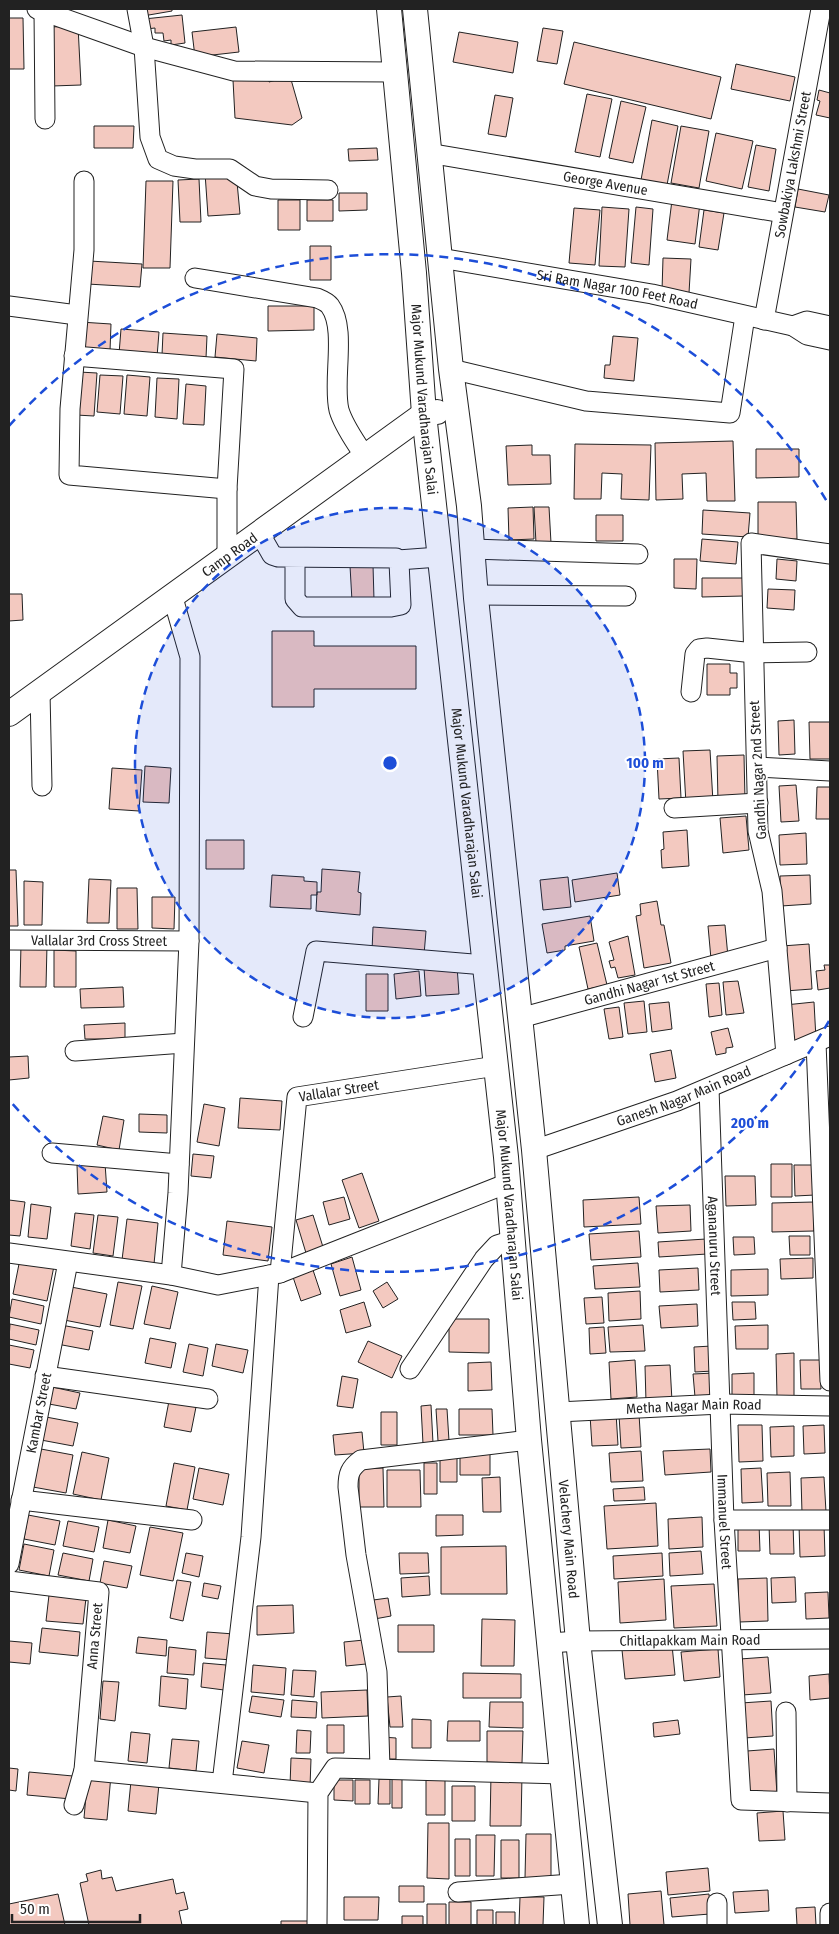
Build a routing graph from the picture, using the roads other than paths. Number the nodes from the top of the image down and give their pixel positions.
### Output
1 (137, 9) edge
2 (389, 9) edge
3 (415, 9) edge
4 (40, 10) edge
5 (824, 15) edge
6 (144, 47) junction
7 (394, 72) junction
8 (45, 119) dead end
9 (428, 153) junction
10 (84, 181) dead end
11 (328, 190) dead end
12 (783, 213) junction
13 (440, 258) junction
14 (195, 278) dead end
15 (9, 306) edge
16 (77, 315) junction
17 (745, 316) junction
18 (764, 320) junction
19 (792, 326) junction
20 (830, 326) edge
21 (830, 340) edge
22 (74, 356) junction
23 (452, 369) junction
24 (456, 410) junction
25 (424, 414) junction
26 (365, 457) junction
27 (227, 489) junction
28 (260, 534) junction
29 (472, 549) junction
30 (638, 554) dead end
31 (830, 554) edge
32 (439, 557) junction
33 (227, 558) junction
34 (294, 559) junction
35 (398, 560) junction
36 (476, 596) junction
37 (626, 596) dead end
38 (172, 598) junction
39 (807, 652) dead end
40 (754, 653) junction
41 (40, 692) junction
42 (691, 692) dead end
43 (9, 714) edge
44 (757, 767) junction
45 (830, 771) edge
46 (42, 786) dead end
47 (758, 803) junction
48 (674, 808) dead end
49 (9, 940) edge
50 (189, 941) junction
51 (777, 948) junction
52 (485, 966) junction
53 (303, 1017) dead end
54 (520, 1018) junction
55 (823, 1040) edge
56 (184, 1043) junction
57 (75, 1051) dead end
58 (786, 1055) junction
59 (496, 1066) junction
60 (709, 1088) junction
61 (534, 1150) junction
62 (52, 1152) dead end
63 (178, 1164) junction
64 (508, 1183) junction
65 (513, 1240) junction
66 (9, 1253) edge
67 (68, 1262) junction
68 (274, 1274) junction
69 (171, 1275) junction
70 (410, 1369) dead end
71 (46, 1376) junction
72 (830, 1381) edge
73 (208, 1398) dead end
74 (720, 1404) junction
75 (830, 1406) edge
76 (558, 1412) junction
77 (529, 1440) junction
78 (21, 1500) junction
79 (192, 1520) dead end
80 (724, 1520) junction
81 (830, 1520) edge
82 (9, 1564) edge
83 (9, 1581) edge
84 (545, 1596) joint
85 (730, 1639) junction
86 (830, 1639) edge
87 (578, 1641) junction
88 (550, 1643) junction
89 (786, 1712) dead end
90 (380, 1768) junction
91 (84, 1770) junction
92 (562, 1774) junction
93 (222, 1784) junction
94 (318, 1793) junction
95 (787, 1802) junction
96 (830, 1803) edge
97 (74, 1805) dead end
98 (572, 1884) junction
99 (458, 1892) dead end
100 (716, 1903) dead end
101 (830, 1913) edge
102 (317, 1925) edge
103 (577, 1925) edge
104 (610, 1925) edge
105 (718, 1925) edge
106 (830, 1925) edge

1 - 6 street
2 - 7 main road, Major Mukund Varadharajan Salai
3 - 9 main road, Major Mukund Varadharajan Salai
4 - 6 street
4 - 8 street
5 - 12 street, Sowbakiya Lakshmi Street
6 - 7 street
6 - 11 street
7 - 25 main road, Major Mukund Varadharajan Salai
9 - 12 street, George Avenue
9 - 13 main road, Major Mukund Varadharajan Salai
10 - 16 street
12 - 18 street, Sowbakiya Lakshmi Street
13 - 17 street, Sri Ram Nagar 100 Feet Road
13 - 23 main road, Major Mukund Varadharajan Salai
14 - 26 street
15 - 16 street
16 - 22 street
17 - 18 street, Sri Ram Nagar 100 Feet Road
17 - 23 street
18 - 19 street, Sri Ram Nagar 100 Feet Road
19 - 20 street, Sri Ram Nagar 100 Feet Road
19 - 21 street, Sri Ram Nagar 100 Feet Road
22 - 27 street
22 - 27 street
23 - 24 main road, Major Mukund Varadharajan Salai
24 - 25 main road, Camp Road
24 - 29 main road, Major Mukund Varadharajan Salai
25 - 26 main road, Camp Road
25 - 32 main road, Major Mukund Varadharajan Salai
26 - 28 main road, Camp Road
27 - 33 street
28 - 33 main road, Camp Road
28 - 34 street
29 - 30 street
29 - 36 main road, Major Mukund Varadharajan Salai
31 - 40 street, Gandhi Nagar 2nd Street
32 - 35 street
32 - 52 main road, Major Mukund Varadharajan Salai
33 - 38 main road, Camp Road
34 - 35 street
34 - 35 street
36 - 37 street
36 - 54 main road, Major Mukund Varadharajan Salai
38 - 41 main road, Camp Road
38 - 50 street
39 - 40 street
40 - 42 street
40 - 44 street, Gandhi Nagar 2nd Street
41 - 43 main road, Camp Road
41 - 46 street
44 - 45 street
44 - 47 street, Gandhi Nagar 2nd Street
47 - 48 street
47 - 51 street, Gandhi Nagar 2nd Street
49 - 50 street, Vallalar 3rd Cross Street
50 - 56 street
51 - 54 street, Gandhi Nagar 1st Street
51 - 58 street, Gandhi Nagar 2nd Street
52 - 53 street
52 - 59 main road, Major Mukund Varadharajan Salai
54 - 61 main road, Major Mukund Varadharajan Salai
55 - 58 street, Ganesh Nagar Main Road
55 - 72 street
56 - 57 street
56 - 63 street
58 - 60 street, Ganesh Nagar Main Road
59 - 64 main road, Major Mukund Varadharajan Salai
59 - 68 street, Vallalar Street
60 - 61 street, Ganesh Nagar Main Road
60 - 74 street, Agananuru Street
61 - 76 main road, Velachery Main Road
62 - 63 street
63 - 69 street
64 - 65 main road, Major Mukund Varadharajan Salai
64 - 68 street
65 - 70 street
65 - 77 main road, Major Mukund Varadharajan Salai
66 - 67 street
67 - 69 street
67 - 71 street, Kambar Street
68 - 69 street
68 - 93 street
71 - 73 street
71 - 78 street, Kambar Street
74 - 75 street, Metha Nagar Main Road
74 - 76 street, Metha Nagar Main Road
74 - 80 street, Immanuel Street
76 - 87 main road, Velachery Main Road
77 - 84 main road, Major Mukund Varadharajan Salai
77 - 90 street
78 - 79 street
78 - 82 street, Kambar Street
80 - 81 street
80 - 85 street, Immanuel Street
83 - 91 street, Anna Street
84 - 88 main road, Velachery Main Road
85 - 86 street, Chitlapakkam Main Road
85 - 87 street, Chitlapakkam Main Road
85 - 95 street, Immanuel Street
87 - 88 street, Chitlapakkam Main Road
87 - 104 main road, Velachery Main Road
88 - 92 main road, Velachery Main Road
89 - 95 street
90 - 92 street
90 - 94 street
91 - 93 street
91 - 97 street
92 - 98 main road, Velachery Main Road
93 - 94 street
94 - 102 street
95 - 96 street
98 - 99 street
98 - 103 main road, Velachery Main Road
100 - 105 street
101 - 106 street

